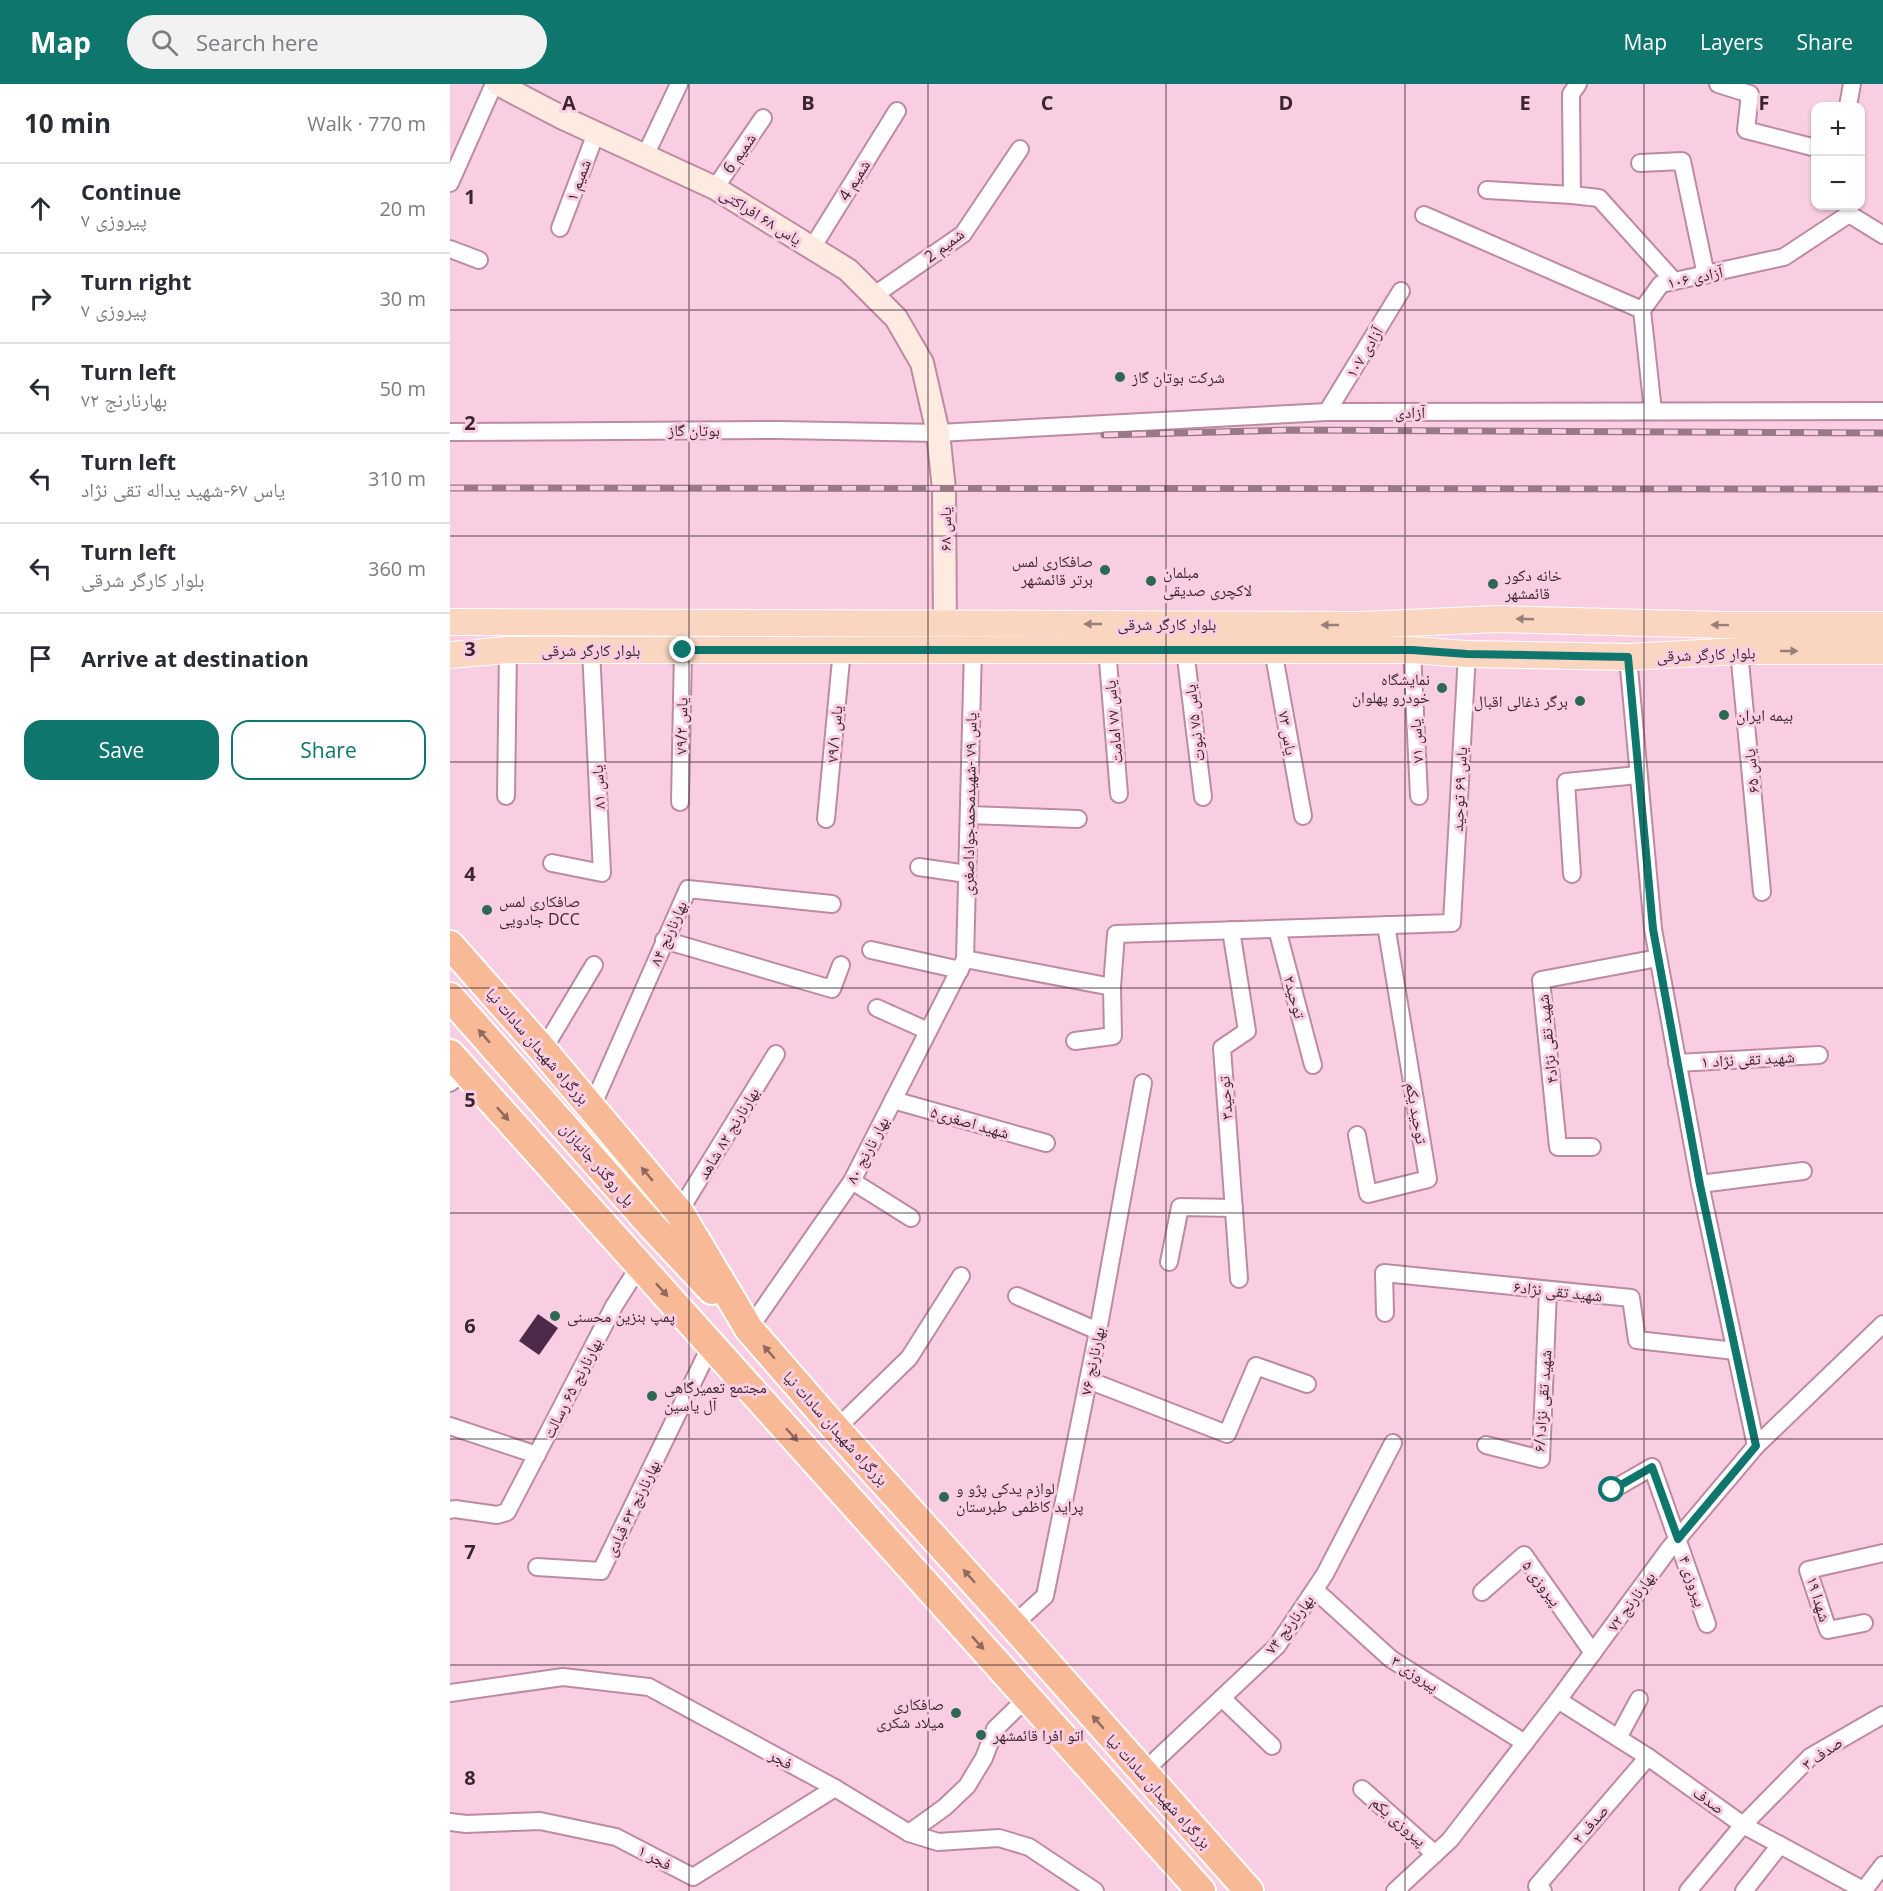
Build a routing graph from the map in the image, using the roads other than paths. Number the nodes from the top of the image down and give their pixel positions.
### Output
1 (679, 84) edge
2 (1578, 84) edge
3 (1718, 84) edge
4 (1852, 84) edge
5 (504, 86) edge
6 (1849, 102) edge
7 (897, 111) dead end
8 (763, 118) dead end
9 (596, 133) junction
10 (1811, 147) edge
11 (1020, 149) dead end
12 (645, 156) junction
13 (1640, 163) dead end
14 (450, 183) edge
15 (715, 188) junction
16 (1487, 189) dead end
17 (1572, 195) junction
18 (1849, 210) edge
19 (1424, 214) dead end
20 (560, 228) dead end
21 (1883, 235) edge
22 (812, 248) junction
23 (450, 249) edge
24 (479, 260) dead end
25 (1706, 275) junction
26 (1674, 281) junction
27 (1401, 291) dead end
28 (873, 296) junction
29 (1642, 310) junction
30 (1653, 411) junction
31 (1883, 411) edge
32 (1328, 412) junction
33 (450, 432) edge
34 (938, 434) junction
35 (450, 622) edge
36 (945, 624) junction
37 (1883, 625) edge
38 (842, 649) junction
39 (973, 649) junction
40 (1107, 649) junction
41 (508, 650) junction
42 (591, 650) junction
43 (683, 650) junction
44 (1185, 650) junction
45 (1273, 650) junction
46 (1412, 650) junction
47 (1739, 651) junction
48 (1883, 651) edge
49 (1467, 654) junction
50 (450, 655) edge
51 (1628, 657) junction
52 (1638, 775) junction
53 (1119, 794) dead end
54 (506, 796) dead end
55 (1419, 796) dead end
56 (1203, 797) dead end
57 (680, 802) dead end
58 (969, 814) junction
59 (1303, 816) dead end
60 (826, 819) dead end
61 (1078, 819) dead end
62 (552, 863) dead end
63 (919, 867) dead end
64 (967, 874) junction
65 (1572, 874) dead end
66 (1762, 891) dead end
67 (832, 904) dead end
68 (1386, 926) junction
69 (1276, 929) junction
70 (1231, 930) junction
71 (664, 940) junction
72 (450, 945) edge
73 (871, 950) dead end
74 (1658, 958) junction
75 (963, 964) junction
76 (594, 965) dead end
77 (841, 965) dead end
78 (1112, 987) junction
79 (450, 997) edge
80 (877, 1008) dead end
81 (928, 1032) junction
82 (1075, 1041) dead end
83 (543, 1050) junction
84 (776, 1054) dead end
85 (1819, 1055) dead end
86 (1677, 1063) junction
87 (1312, 1065) dead end
88 (455, 1069) edge
89 (1143, 1083) dead end
90 (893, 1100) junction
91 (591, 1109) junction
92 (1357, 1135) dead end
93 (1046, 1143) dead end
94 (1592, 1147) dead end
95 (1803, 1171) dead end
96 (852, 1181) junction
97 (1700, 1185) junction
98 (1234, 1208) junction
99 (680, 1212) junction
100 (911, 1218) dead end
101 (1169, 1262) dead end
102 (640, 1265) junction
103 (961, 1276) dead end
104 (1239, 1279) dead end
105 (1548, 1290) junction
106 (1017, 1296) dead end
107 (1385, 1313) dead end
108 (749, 1329) junction
109 (1098, 1331) junction
110 (1879, 1334) edge
111 (711, 1345) junction
112 (1736, 1351) junction
113 (1088, 1380) junction
114 (1307, 1383) dead end
115 (450, 1426) edge
116 (836, 1429) junction
117 (1393, 1443) dead end
118 (1486, 1445) dead end
119 (1756, 1446) junction
120 (537, 1455) junction
121 (1612, 1490) dead end
122 (450, 1510) edge
123 (1678, 1539) junction
124 (1883, 1553) edge
125 (537, 1567) dead end
126 (1314, 1590) junction
127 (1482, 1592) dead end
128 (1864, 1623) dead end
129 (1707, 1624) dead end
130 (1013, 1625) junction
131 (1593, 1653) junction
132 (450, 1693) edge
133 (1027, 1698) junction
134 (1222, 1698) junction
135 (1640, 1699) dead end
136 (1558, 1700) junction
137 (1883, 1715) edge
138 (1618, 1738) junction
139 (1525, 1743) junction
140 (1272, 1746) dead end
141 (1648, 1757) junction
142 (1143, 1772) junction
143 (835, 1788) junction
144 (1362, 1789) dead end
145 (450, 1822) edge
146 (1743, 1825) junction
147 (909, 1833) junction
148 (1780, 1845) junction
149 (1435, 1854) junction
150 (1883, 1865) edge
151 (1864, 1890) edge
152 (1095, 1891) edge
153 (1201, 1891) edge
154 (1249, 1891) edge
155 (1395, 1891) edge
156 (1543, 1891) edge
157 (1688, 1891) edge
158 (1744, 1891) edge

1 - 12 street
2 - 17 street
3 - 10 street
4 - 6 street
5 - 9 street, یاس ۶۸ افراکتی
5 - 14 street
7 - 22 street, شمیم 4
8 - 15 street, شمیم 6
9 - 12 street, یاس ۶۸ افراکتی
9 - 20 street, شمیم ۱
11 - 28 street, شمیم 2
12 - 15 street, یاس ۶۸ افراکتی
13 - 25 street
15 - 22 street, یاس ۶۸ افراکتی
16 - 17 street
17 - 26 street
18 - 21 street
18 - 25 street, آزادی ۱۰۶
19 - 29 street
22 - 28 street, یاس ۶۸ افراکتی
23 - 24 street
25 - 26 street, آزادی ۱۰۶
26 - 29 street, آزادی ۱۰۶
27 - 32 street, آزادی ۱۰۷
28 - 34 street, یاس ۶۸ افراکتی
29 - 30 street
30 - 31 street, آزادی
30 - 32 street, آزادی
32 - 34 street, آزادی
33 - 34 street, بوتان گاز
34 - 36 street, یاس ۶۸
35 - 36 main road, بلوار کارگر شرقی
37 -> 36 main road, بلوار کارگر شرقی
38 - 39 main road, بلوار کارگر شرقی
38 - 43 main road, بلوار کارگر شرقی
38 - 60 street, یاس ۷۹/۱
39 - 40 main road, بلوار کارگر شرقی
39 - 58 street, یاس ۷۹ -شهیدمحمدجواداصغری
40 - 44 main road, بلوار کارگر شرقی
40 - 53 street, یاس ۷۷ امامت
41 - 42 main road, بلوار کارگر شرقی
41 - 50 main road, بلوار کارگر شرقی
41 - 54 street
42 - 43 main road, بلوار کارگر شرقی
42 - 62 street, یاس ۸۱
43 - 57 street, یاس ۷۹/۲
44 - 45 main road, بلوار کارگر شرقی
44 - 56 street, یاس ۷۵ نبوت
45 - 46 main road, بلوار کارگر شرقی
45 - 59 street, یاس ۷۳
46 - 49 main road, بلوار کارگر شرقی
46 - 55 street, یاس ۷۱
47 -> 48 main road, بلوار کارگر شرقی
47 - 51 main road, بلوار کارگر شرقی
47 - 66 street, یاس ۶۵
49 - 51 main road, بلوار کارگر شرقی
49 - 68 street, یاس ۶۹ توحید
51 - 52 street
52 - 65 street
52 - 74 street
58 - 61 street
58 - 64 street, یاس ۷۹ -شهیدمحمدجواداصغری
63 - 64 street
64 - 75 street, یاس ۷۹ -شهیدمحمدجواداصغری
67 - 71 street, بهارنارنج ۸۴
68 - 69 street
68 - 92 street, توحید یکم
69 - 70 street
69 - 87 street, توحید۲
70 - 78 street
70 - 98 street, توحید۳
71 - 77 street
71 - 91 street, بهارنارنج ۸۴
72 - 83 highway, بزرگراه شهیدان سادات نیا
73 - 75 street
74 - 86 street
74 - 94 street, شهید تقی نژاد۴
75 - 78 street
75 - 81 street, بهار نارنج ۸۰
76 - 83 street
78 - 82 street
108 -> 79 highway, پل روگذر جانبازان
80 - 81 street
81 - 90 street, بهار نارنج ۸۰
83 - 91 highway, بزرگراه شهیدان سادات نیا
84 - 99 street, بهارنارنج ۸۲ شاهد
85 - 86 street, شهید تقی نژاد ۱
86 - 97 street
88 -> 102 highway
89 - 109 street, بهارنارنج ۷۶
90 - 93 street, شهید اصغری۵
90 - 96 street, بهار نارنج ۸۰
99 -> 91 highway, بزرگراه شهیدان سادات نیا
95 - 97 street
96 - 100 street
96 - 108 street, بهار نارنج ۸۰
97 - 112 street
98 - 101 street
98 - 104 street, توحید۳
99 - 108 highway, بزرگراه شهیدان سادات نیا
102 -> 111 highway
102 - 120 street, بهارنارنج ۶۵ رسالت
103 - 116 street
105 - 107 street, شهید تقی نژاد۶
105 - 112 street, شهید تقی نژاد۶
105 - 118 street, شهید تقی نژاد۶/۱
106 - 109 street
116 -> 108 highway, بزرگراه شهیدان سادات نیا
109 - 113 street, بهارنارنج ۷۶
110 - 119 street, بهارنارنج ۷۲
111 - 125 street, بهارنارنج ۶۳ قبادی
111 -> 133 highway
112 - 119 street
113 - 114 street
113 - 130 street, بهارنارنج ۷۶
115 - 120 street
130 -> 116 highway, بزرگراه شهیدان سادات نیا
117 - 126 street, بهارنارنج ۷۴
119 - 123 street, بهارنارنج ۷۲
120 - 122 street, بهارنارنج ۶۵ رسالت
121 - 123 street, پیروزی ۴
123 - 129 street, پیروزی ۴
123 - 131 street, بهارنارنج ۷۲
124 - 128 street, شهدا ۱۹
126 - 134 street, بهارنارنج ۷۴
126 - 139 street, پیروزی ۳
127 - 131 street, پیروزی ۵
142 -> 130 highway, بزرگراه شهیدان سادات نیا
131 - 136 street, بهارنارنج ۷۲
132 - 143 street, فجر
133 - 147 street
133 - 153 highway
134 - 140 street
134 - 142 street, بهارنارنج ۷۴
135 - 138 street
136 - 138 street, صدف
136 - 139 street, بهارنارنج ۷۲
137 - 146 street, صدف ۳
138 - 141 street, صدف
139 - 149 street, بهارنارنج ۷۲
141 - 146 street, صدف
141 - 156 street, صدف ۲
142 - 154 highway, بزرگراه شهیدان سادات نیا
143 - 145 street, فجر ۱
143 - 147 street, فجر
144 - 149 street, پیروزی یکم
146 - 148 street, صدف
146 - 157 street, صدف ۳
147 - 152 street, فجر
148 - 151 street, صدف
148 - 158 street
149 - 155 street, بهارنارنج ۷۲
150 - 151 street

